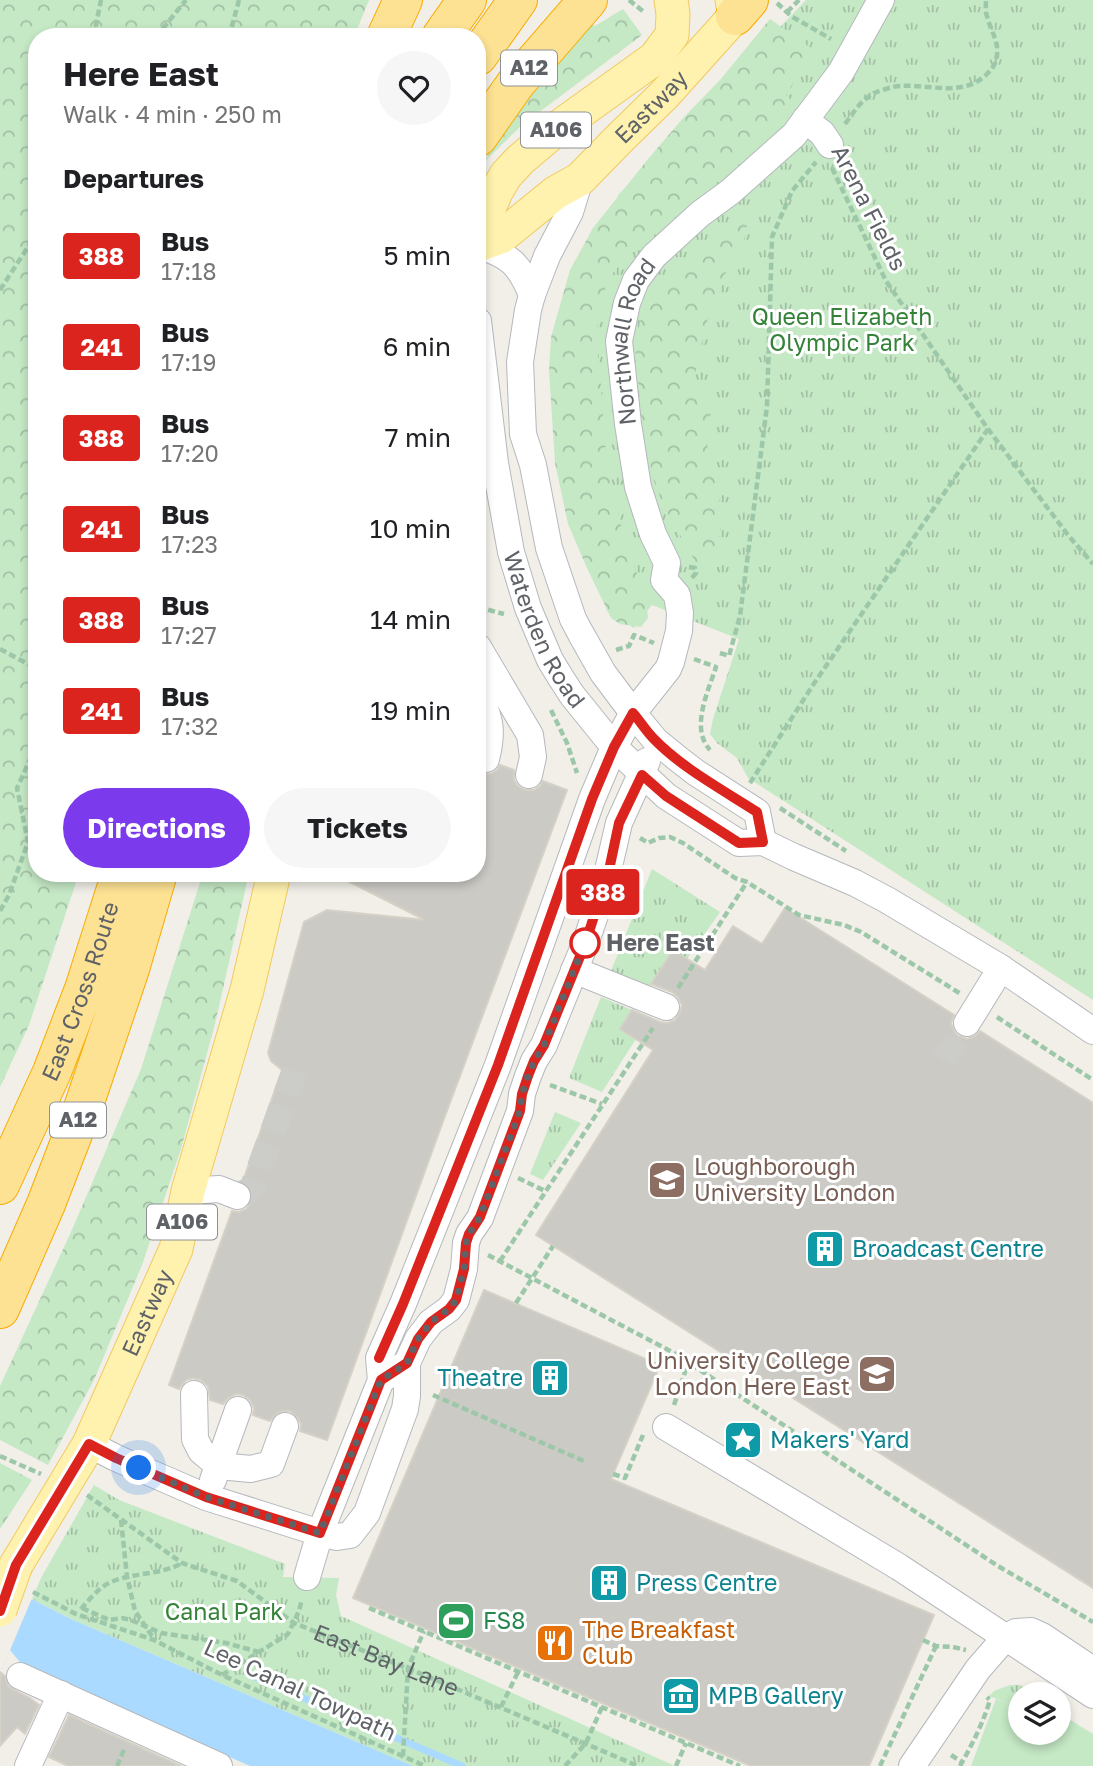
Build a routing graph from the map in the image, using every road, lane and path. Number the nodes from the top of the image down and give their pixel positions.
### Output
1 (101, 0) edge
2 (186, 0) edge
3 (239, 0) edge
4 (403, 0) edge
5 (467, 0) edge
6 (518, 0) edge
7 (588, 0) edge
8 (629, 0) edge
9 (640, 0) edge
10 (799, 0) edge
11 (881, 0) edge
12 (986, 0) edge
13 (739, 5) edge
14 (636, 6) junction
15 (660, 9) edge
16 (97, 28) edge
17 (163, 28) edge
18 (231, 28) edge
19 (390, 28) edge
20 (447, 28) edge
21 (831, 39) dead end
22 (486, 45) edge
23 (805, 120) junction
24 (486, 126) edge
25 (830, 154) junction
26 (806, 175) dead end
27 (580, 179) junction
28 (486, 215) edge
29 (486, 242) edge
30 (28, 247) edge
31 (486, 248) edge
32 (0, 290) edge
33 (532, 295) junction
34 (486, 405) edge
35 (988, 429) junction
36 (1093, 564) edge
37 (486, 609) edge
38 (512, 616) dead end
39 (646, 640) dead end
40 (607, 646) dead end
41 (0, 649) edge
42 (720, 653) dead end
43 (486, 661) edge
44 (704, 663) dead end
45 (28, 664) edge
46 (546, 701) dead end
47 (486, 711) edge
48 (633, 713) junction
49 (655, 740) junction
50 (614, 747) junction
51 (715, 754) dead end
52 (486, 759) dead end
53 (28, 764) edge
54 (529, 775) dead end
55 (642, 775) junction
56 (578, 778) dead end
57 (748, 787) dead end
58 (637, 836) dead end
59 (28, 842) edge
60 (28, 842) edge
61 (763, 842) junction
62 (118, 882) edge
63 (155, 882) edge
64 (165, 882) edge
65 (272, 882) edge
66 (747, 882) junction
67 (0, 911) edge
68 (143, 925) junction
69 (1001, 968) junction
70 (574, 970) junction
71 (954, 990) dead end
72 (666, 1007) junction
73 (977, 1017) joint
74 (1093, 1031) edge
75 (1093, 1080) edge
76 (546, 1083) dead end
77 (602, 1104) junction
78 (517, 1178) dead end
79 (0, 1185) edge
80 (188, 1191) junction
81 (545, 1191) junction
82 (237, 1196) dead end
83 (466, 1243) junction
84 (553, 1246) dead end
85 (500, 1261) junction
86 (533, 1278) junction
87 (516, 1303) dead end
88 (403, 1304) junction
89 (0, 1309) edge
90 (431, 1322) junction
91 (407, 1363) junction
92 (688, 1363) junction
93 (381, 1380) junction
94 (194, 1394) dead end
95 (433, 1395) dead end
96 (238, 1409) dead end
97 (285, 1426) dead end
98 (656, 1429) junction
99 (89, 1444) junction
100 (0, 1456) edge
101 (586, 1462) dead end
102 (219, 1466) junction
103 (613, 1474) dead end
104 (47, 1477) dead end
105 (81, 1491) dead end
106 (206, 1497) junction
107 (121, 1520) junction
108 (320, 1533) junction
109 (182, 1563) junction
110 (127, 1577) junction
111 (307, 1577) dead end
112 (43, 1597) dead end
113 (82, 1608) junction
114 (369, 1608) dead end
115 (0, 1610) edge
116 (76, 1614) junction
117 (1093, 1622) edge
118 (294, 1623) junction
119 (145, 1626) junction
120 (424, 1631) junction
121 (1005, 1638) junction
122 (154, 1640) junction
123 (923, 1640) dead end
124 (936, 1646) junction
125 (260, 1652) junction
126 (973, 1652) dead end
127 (408, 1668) junction
128 (1093, 1670) edge
129 (518, 1672) junction
130 (222, 1675) junction
131 (20, 1676) dead end
132 (61, 1695) junction
133 (1093, 1695) edge
134 (501, 1707) junction
135 (602, 1707) junction
136 (987, 1709) dead end
137 (586, 1743) junction
138 (686, 1743) junction
139 (951, 1755) dead end
140 (32, 1757) edge
141 (404, 1757) junction
142 (961, 1764) edge
143 (219, 1766) edge
144 (425, 1766) edge
145 (565, 1766) edge
146 (638, 1766) edge
147 (676, 1766) edge
148 (740, 1766) edge
149 (880, 1766) edge
150 (912, 1766) edge

1 - 16 path
2 - 17 path
3 - 18 path
4 - 19 highway
5 - 20 highway
6 - 22 highway, A12
7 - 24 highway, A12
8 - 14 path
9 - 14 path
10 - 21 path
11 - 23 street, Northwall Road
12 - 25 path
13 - 27 main road, Eastway / A106
14 - 15 path
15 - 28 main road, Eastway / A106
23 - 25 street
23 - 48 street, Northwall Road
25 - 35 path, Arena Fields
26 - 42 path
27 - 29 main road, Eastway / A106
27 - 33 street, Waterden Road
30 - 32 path
31 - 33 street
33 - 48 street, Waterden Road
34 - 50 street, Waterden Road
35 - 36 path, Arena Fields
35 - 57 path
37 - 38 path
39 - 40 path
41 - 45 path
43 - 54 street
44 - 51 path
46 - 56 path
47 - 52 street
48 - 49 street, Waterden Road
48 - 50 street, Northwall Road
49 - 55 street
49 - 61 street, Waterden Road
50 - 55 street, Waterden Road
50 - 88 street, Northwall Road
53 - 59 path
55 - 61 street, Waterden Road
55 - 70 street
58 - 66 path
60 - 67 path
61 - 69 street, Waterden Road
62 - 79 highway, East Cross Route / A12
63 - 68 highway, East Cross Route / A12
64 - 68 highway, A12
65 - 80 main road, Eastway / A106
66 - 71 path
66 - 72 path
68 - 89 highway, East Cross Route / A12
69 - 73 street
69 - 74 street, Waterden Road
70 - 72 street
70 - 83 street
72 - 77 path
73 - 75 path
76 - 77 path
77 - 81 path
78 - 81 path
80 - 82 street
80 - 99 main road, Eastway / A106
81 - 85 path
83 - 85 path
83 - 90 street
84 - 86 path
85 - 86 path
86 - 87 path
86 - 92 path
88 - 90 street
88 - 93 street, Northwall Road
90 - 91 street
91 - 93 street
91 - 108 street
92 - 98 path
92 - 117 path
93 - 108 street, Northwall Road
94 - 102 street
95 - 101 path
96 - 102 street
97 - 102 street
98 - 103 path
98 - 121 street
99 - 106 street
99 - 115 main road, Eastway / A106, bridge
100 - 104 path
102 - 106 street
105 - 107 path, East Bay Lane
106 - 108 street
107 - 109 path, East Bay Lane
107 - 110 path
108 - 111 street, Northwall Road
109 - 110 path
109 - 118 path, East Bay Lane
110 - 113 path
110 - 119 path
112 - 116 path, Lee Canal Towpath
113 - 116 path
113 - 119 path
114 - 120 path
116 - 122 path, Lee Canal Towpath
118 - 125 path
118 - 127 path, East Bay Lane
119 - 122 path
119 - 125 path
120 - 127 path
120 - 129 path
121 - 128 street
121 - 133 street
121 - 150 street
122 - 130 path, Lee Canal Towpath
123 - 124 path
124 - 126 path
124 - 149 path
125 - 130 path
127 - 134 path, East Bay Lane
127 - 141 path
129 - 134 path
129 - 135 path
130 - 141 path, Lee Canal Towpath
131 - 132 street
132 - 140 street
132 - 143 street
134 - 137 path, East Bay Lane
135 - 137 path
135 - 138 path
136 - 142 path
137 - 145 path
137 - 146 path, East Bay Lane
138 - 147 path
138 - 148 path
139 - 142 path
141 - 144 path, Lee Canal Towpath

